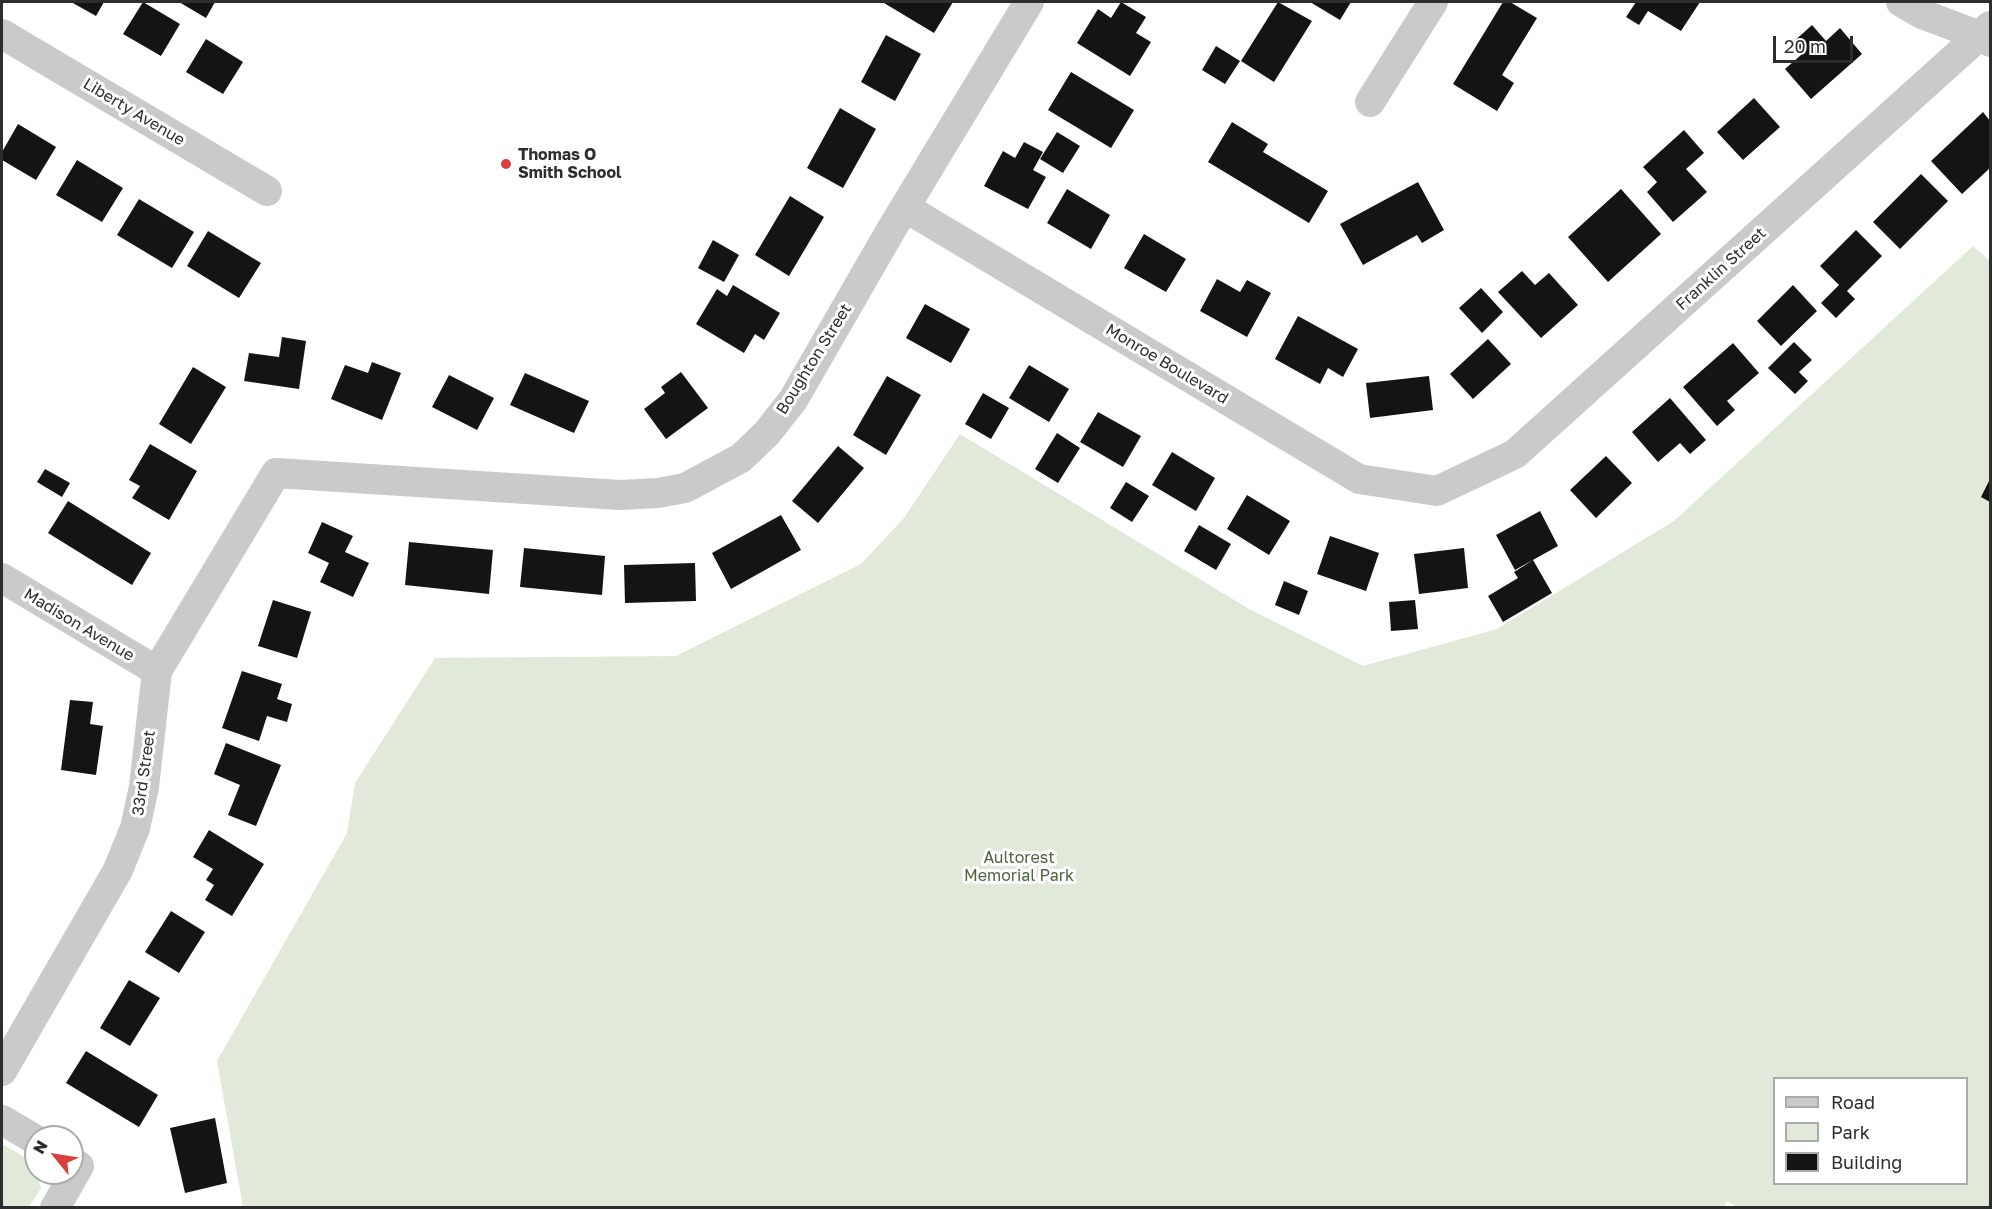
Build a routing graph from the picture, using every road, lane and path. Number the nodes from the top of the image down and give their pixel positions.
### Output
1 (1029, 2) edge
2 (1433, 2) edge
3 (1901, 2) edge
4 (2, 34) edge
5 (1987, 35) edge
6 (1370, 102) dead end
7 (267, 191) dead end
8 (906, 208) junction
9 (276, 473) joint
10 (1437, 491) joint
11 (2, 578) edge
12 (157, 671) junction
13 (2, 1071) edge
14 (2, 1120) edge
15 (24, 1133) edge
16 (66, 1185) edge
17 (55, 1208) edge

1 - 8 street, Boughton Street
2 - 6 street
3 - 5 street
4 - 7 street, Liberty Avenue
5 - 10 street, Franklin Street
8 - 9 street, Boughton Street
8 - 10 street, Monroe Boulevard
9 - 12 street, 33rd Street
11 - 12 street, Madison Avenue
12 - 13 street, 33rd Street
14 - 15 street
16 - 17 street

